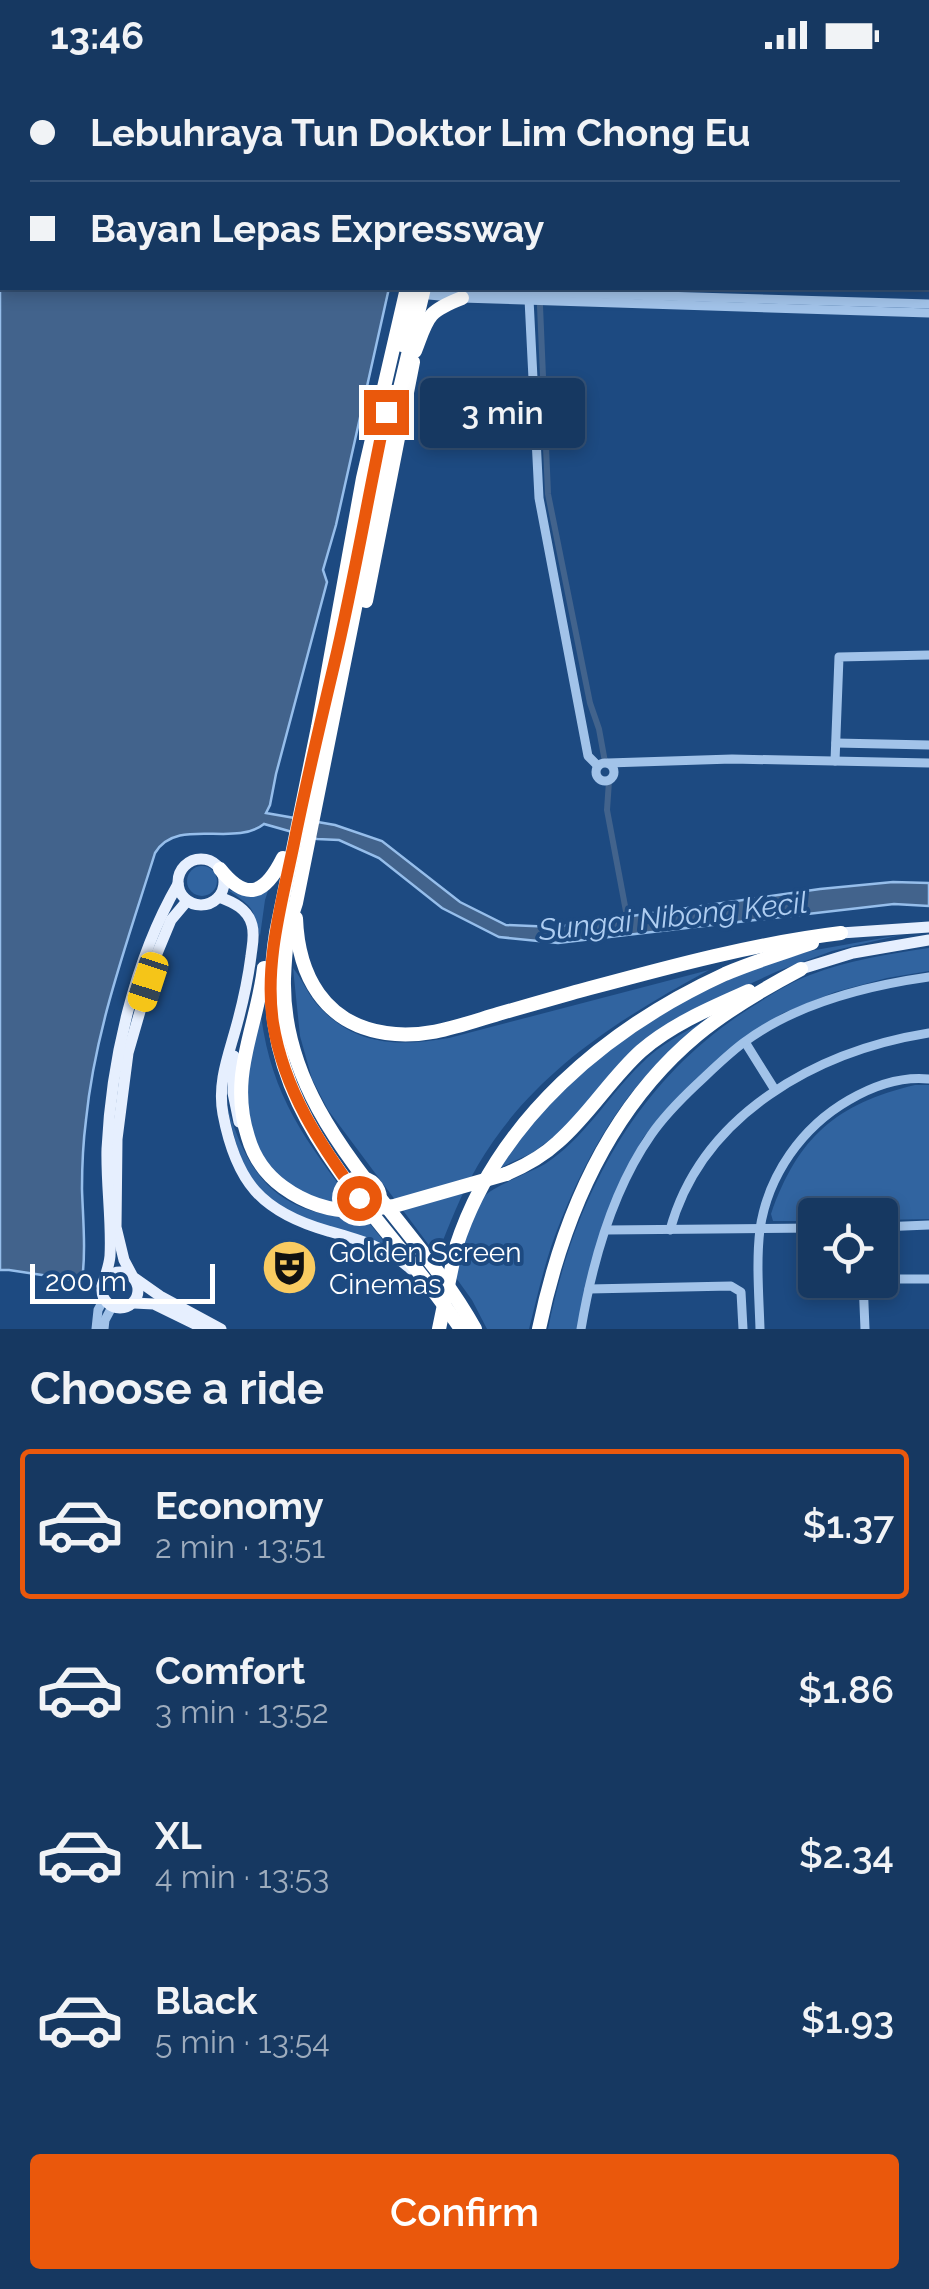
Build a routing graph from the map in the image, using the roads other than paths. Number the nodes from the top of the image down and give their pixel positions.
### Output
1 (406, 290) edge
2 (427, 290) edge
3 (427, 290) edge
4 (459, 292) edge
5 (528, 299) junction
6 (929, 304) edge
7 (929, 313) edge
8 (415, 352) junction
9 (356, 582) junction
10 (338, 610) junction
11 (929, 655) edge
12 (338, 697) junction
13 (318, 727) junction
14 (836, 743) junction
15 (929, 745) edge
16 (836, 761) junction
17 (929, 763) edge
18 (304, 802) junction
19 (296, 843) junction
20 (284, 858) junction
21 (220, 868) junction
22 (178, 884) junction
23 (219, 897) junction
24 (188, 901) junction
25 (296, 903) junction
26 (929, 927) edge
27 (842, 934) junction
28 (929, 940) edge
29 (802, 969) junction
30 (929, 976) edge
31 (238, 1022) junction
32 (929, 1033) edge
33 (745, 1042) junction
34 (929, 1079) edge
35 (775, 1090) junction
36 (261, 1166) junction
37 (929, 1225) edge
38 (898, 1226) edge
39 (760, 1228) junction
40 (798, 1228) edge
41 (606, 1230) junction
42 (670, 1230) junction
43 (133, 1278) junction
44 (421, 1278) junction
45 (898, 1279) edge
46 (929, 1279) edge
47 (590, 1289) junction
48 (106, 1297) junction
49 (864, 1298) edge
50 (134, 1303) junction
51 (96, 1329) edge
52 (104, 1329) edge
53 (205, 1329) edge
54 (221, 1329) edge
55 (440, 1329) edge
56 (461, 1329) edge
57 (475, 1329) edge
58 (539, 1329) edge
59 (580, 1329) edge
60 (743, 1329) edge
61 (760, 1329) edge
62 (865, 1329) edge

1 - 10 highway
2 - 8 highway
3 - 9 highway, bridge
4 - 5 street
4 - 6 street
4 - 8 highway
5 - 7 street
5 - 16 street
8 - 12 highway
9 - 12 highway
9 - 13 highway
10 - 13 highway
10 - 18 highway
11 - 14 street
12 - 18 highway
13 - 18 highway
14 - 15 street
14 - 16 street
16 - 17 street
18 - 19 highway
19 - 20 highway
19 - 25 highway
19 - 44 highway
20 - 21 highway
20 - 36 highway
21 - 22 main road
21 - 23 main road
22 - 24 main road
22 - 48 main road
23 - 24 main road
23 - 31 main road
24 - 43 main road
25 - 27 highway
25 - 57 highway
26 - 27 main road
27 - 55 highway, bridge
28 - 29 main road
29 - 36 highway, bridge
29 - 58 highway
30 - 33 street
31 - 36 main road
31 - 44 main road
32 - 35 street
33 - 35 street
33 - 41 street
34 - 39 street
35 - 42 street
37 - 38 street
39 - 40 street
39 - 42 street
39 - 61 street
41 - 42 street
41 - 47 street
43 - 48 main road
43 - 50 main road
43 - 54 main road
44 - 56 highway
45 - 46 street
47 - 59 street
47 - 60 street
48 - 50 main road
48 - 51 street
48 - 52 street
49 - 62 street
50 - 53 main road

